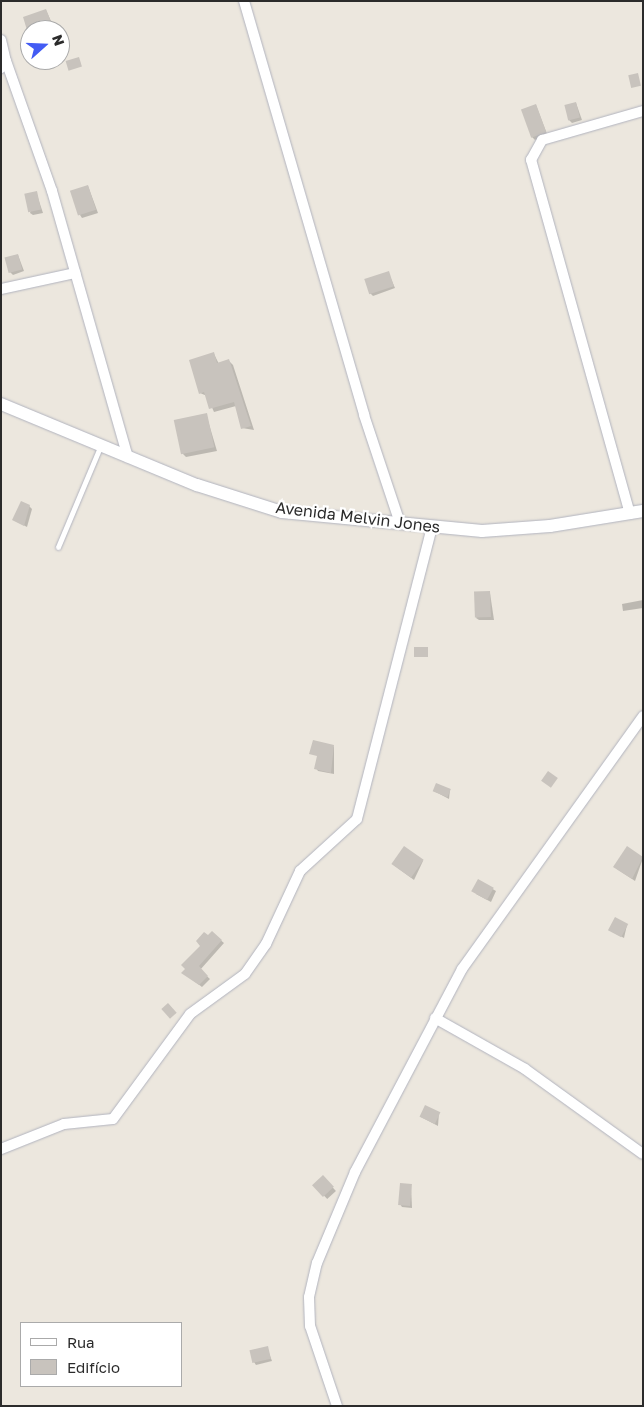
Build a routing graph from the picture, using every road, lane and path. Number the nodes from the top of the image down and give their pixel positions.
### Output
1 (244, 1) edge
2 (1, 40) edge
3 (4, 65) edge
4 (643, 111) edge
5 (76, 273) junction
6 (1, 289) edge
7 (1, 404) edge
8 (100, 446) junction
9 (128, 457) junction
10 (643, 511) edge
11 (630, 514) junction
12 (400, 523) junction
13 (432, 526) junction
14 (58, 547) dead end
15 (643, 716) edge
16 (435, 1018) junction
17 (1, 1149) edge
18 (643, 1154) edge
19 (337, 1406) edge

1 - 12 street
2 - 3 street
3 - 5 street
4 - 11 street
5 - 6 street
5 - 9 street
7 - 8 street, Avenida Melvin Jones
8 - 9 street, Avenida Melvin Jones
8 - 14 lane
9 - 12 street, Avenida Melvin Jones
10 - 11 street, Avenida Melvin Jones
11 - 13 street, Avenida Melvin Jones
12 - 13 street, Avenida Melvin Jones
13 - 17 street
15 - 16 street
16 - 18 street
16 - 19 street

